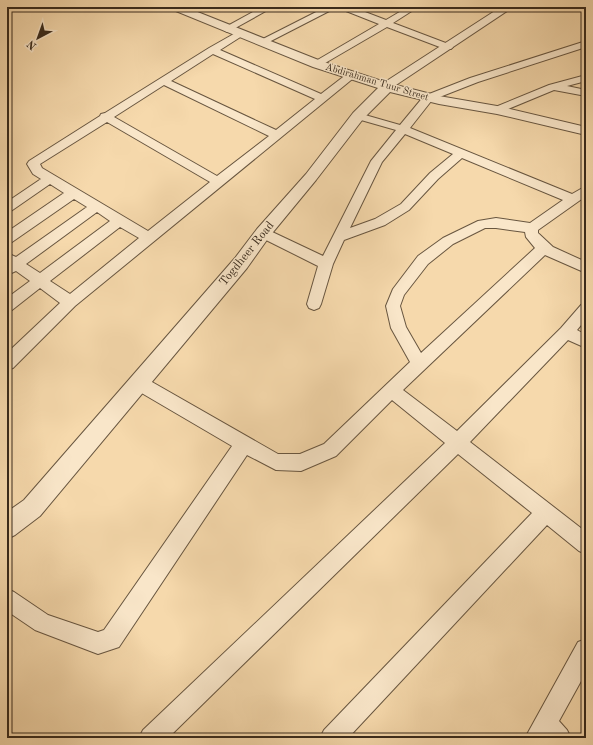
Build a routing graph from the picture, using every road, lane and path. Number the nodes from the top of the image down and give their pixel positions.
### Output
1 (175, 7) edge
2 (269, 7) edge
3 (333, 7) edge
4 (344, 7) edge
5 (414, 7) edge
6 (499, 8) edge
7 (385, 23) junction
8 (227, 29) junction
9 (239, 34) junction
10 (262, 42) junction
11 (586, 44) edge
12 (448, 47) junction
13 (212, 50) junction
14 (317, 64) junction
15 (351, 76) junction
16 (586, 78) edge
17 (163, 81) junction
18 (387, 87) junction
19 (553, 87) junction
20 (586, 93) edge
21 (323, 98) junction
22 (428, 98) junction
23 (497, 110) junction
24 (105, 116) junction
25 (358, 116) junction
26 (403, 129) junction
27 (586, 131) edge
28 (277, 135) junction
29 (461, 153) junction
30 (50, 179) junction
31 (218, 182) junction
32 (586, 190) edge
33 (73, 193) junction
34 (572, 199) junction
35 (97, 206) junction
36 (7, 208) edge
37 (119, 221) junction
38 (532, 228) junction
39 (263, 233) junction
40 (340, 237) junction
41 (149, 238) junction
42 (7, 239) edge
43 (544, 248) junction
44 (10, 263) edge
45 (326, 264) junction
46 (586, 268) edge
47 (40, 281) junction
48 (70, 302) junction
49 (314, 304) dead end
50 (7, 306) edge
51 (586, 309) edge
52 (566, 332) junction
53 (586, 342) edge
54 (10, 356) edge
55 (419, 364) junction
56 (139, 383) junction
57 (391, 390) junction
58 (457, 443) junction
59 (244, 444) junction
60 (545, 513) junction
61 (7, 527) edge
62 (586, 544) edge
63 (7, 599) edge
64 (586, 650) edge
65 (547, 733) edge
66 (151, 738) edge
67 (332, 738) edge

1 - 8 street, Abdirahman Tuur Street
2 - 8 street
3 - 10 street
4 - 7 street
5 - 7 street
6 - 12 street, Togdheer Road
7 - 12 street
7 - 14 street
8 - 9 street, Abdirahman Tuur Street
9 - 10 street, Abdirahman Tuur Street
9 - 13 street
10 - 14 street, Abdirahman Tuur Street
11 - 22 street
12 - 18 street, Togdheer Road
13 - 17 street
13 - 21 street
14 - 15 street, Abdirahman Tuur Street
15 - 18 street, Abdirahman Tuur Street
15 - 21 street
16 - 19 street
17 - 24 street
17 - 28 street
18 - 22 street, Abdirahman Tuur Street
18 - 25 street, Togdheer Road
19 - 20 street
19 - 23 street
21 - 28 street
22 - 23 street, Abdirahman Tuur Street
22 - 26 street
23 - 27 street, Abdirahman Tuur Street
24 - 30 street
24 - 31 street
25 - 26 street
25 - 39 street, Togdheer Road
26 - 29 street
26 - 40 street
28 - 31 street
29 - 34 street
29 - 40 street
30 - 33 street
30 - 36 street
31 - 41 street
32 - 34 street
33 - 35 street
33 - 42 street
34 - 38 street
35 - 37 street
35 - 44 street
37 - 41 street
37 - 47 street
38 - 43 street
38 - 55 street
39 - 45 street
39 - 56 street, Togdheer Road
40 - 45 street
41 - 48 street
43 - 46 street
43 - 55 street
44 - 47 street
45 - 49 street
47 - 48 street
47 - 50 street
48 - 54 street
51 - 52 street
52 - 53 street
52 - 58 street
55 - 57 street
56 - 59 street
56 - 61 street, Togdheer Road
57 - 58 street
57 - 59 street
58 - 60 street
58 - 66 street
59 - 63 street
60 - 62 street
60 - 67 street
64 - 65 street

